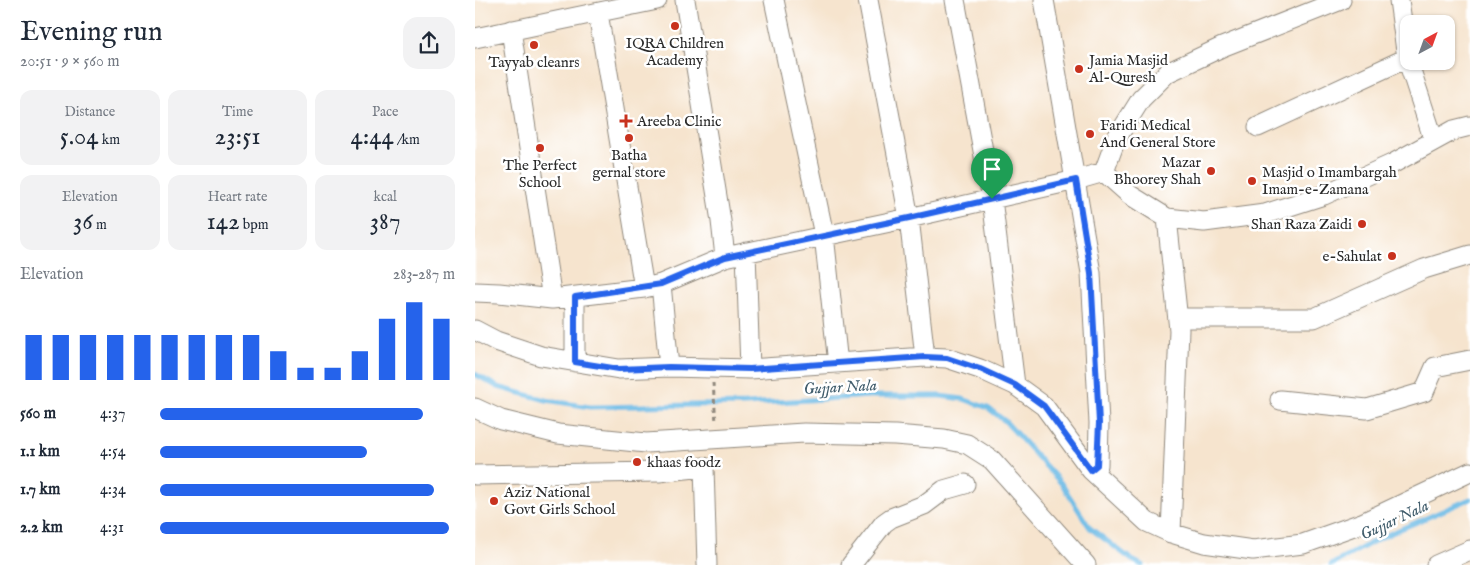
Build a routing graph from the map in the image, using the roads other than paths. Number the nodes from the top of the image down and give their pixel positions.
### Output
1 (657, 0) edge
2 (685, 0) edge
3 (774, 0) edge
4 (867, 0) edge
5 (955, 0) edge
6 (1044, 0) edge
7 (1341, 0) edge
8 (1399, 0) edge
9 (598, 13) junction
10 (1401, 15) edge
11 (511, 30) junction
12 (475, 38) edge
13 (1400, 61) edge
14 (1411, 70) edge
15 (1470, 126) edge
16 (1258, 127) dead end
17 (1434, 141) junction
18 (1104, 172) junction
19 (1076, 180) junction
20 (992, 199) junction
21 (909, 218) junction
22 (1167, 218) junction
23 (824, 235) junction
24 (746, 252) junction
25 (1470, 255) edge
26 (725, 257) junction
27 (653, 286) junction
28 (475, 292) edge
29 (575, 297) junction
30 (553, 300) junction
31 (1178, 318) junction
32 (475, 330) edge
33 (925, 357) junction
34 (1470, 360) edge
35 (575, 362) junction
36 (838, 364) junction
37 (669, 367) junction
38 (750, 369) junction
39 (1015, 385) junction
40 (1280, 400) dead end
41 (475, 408) edge
42 (1091, 470) junction
43 (1470, 472) edge
44 (475, 474) edge
45 (965, 484) dead end
46 (1171, 532) junction
47 (1470, 550) edge
48 (707, 565) edge
49 (851, 565) edge
50 (1086, 565) edge
51 (1436, 565) edge

1 - 9 street
2 - 26 street
3 - 23 street
4 - 21 street
5 - 20 street
6 - 19 street
7 - 18 street
8 - 10 street
9 - 11 street
9 - 27 street
11 - 12 street
11 - 30 street
13 - 16 street
14 - 17 street
15 - 17 street
17 - 22 street
18 - 19 street
18 - 22 street
19 - 20 street
19 - 42 street
20 - 21 street
20 - 39 street
21 - 23 street
21 - 33 street
22 - 31 street
23 - 24 street
23 - 36 street
24 - 26 street
24 - 38 street
25 - 31 street
26 - 27 street
27 - 29 street
27 - 37 street
28 - 30 street
29 - 30 street
29 - 35 street
31 - 46 street
32 - 35 street
33 - 36 street
33 - 39 street
34 - 40 street
35 - 37 street
36 - 38 street
37 - 38 street
39 - 42 street
41 - 50 street
42 - 46 street
43 - 46 street
44 - 48 street
45 - 49 street
47 - 51 street

